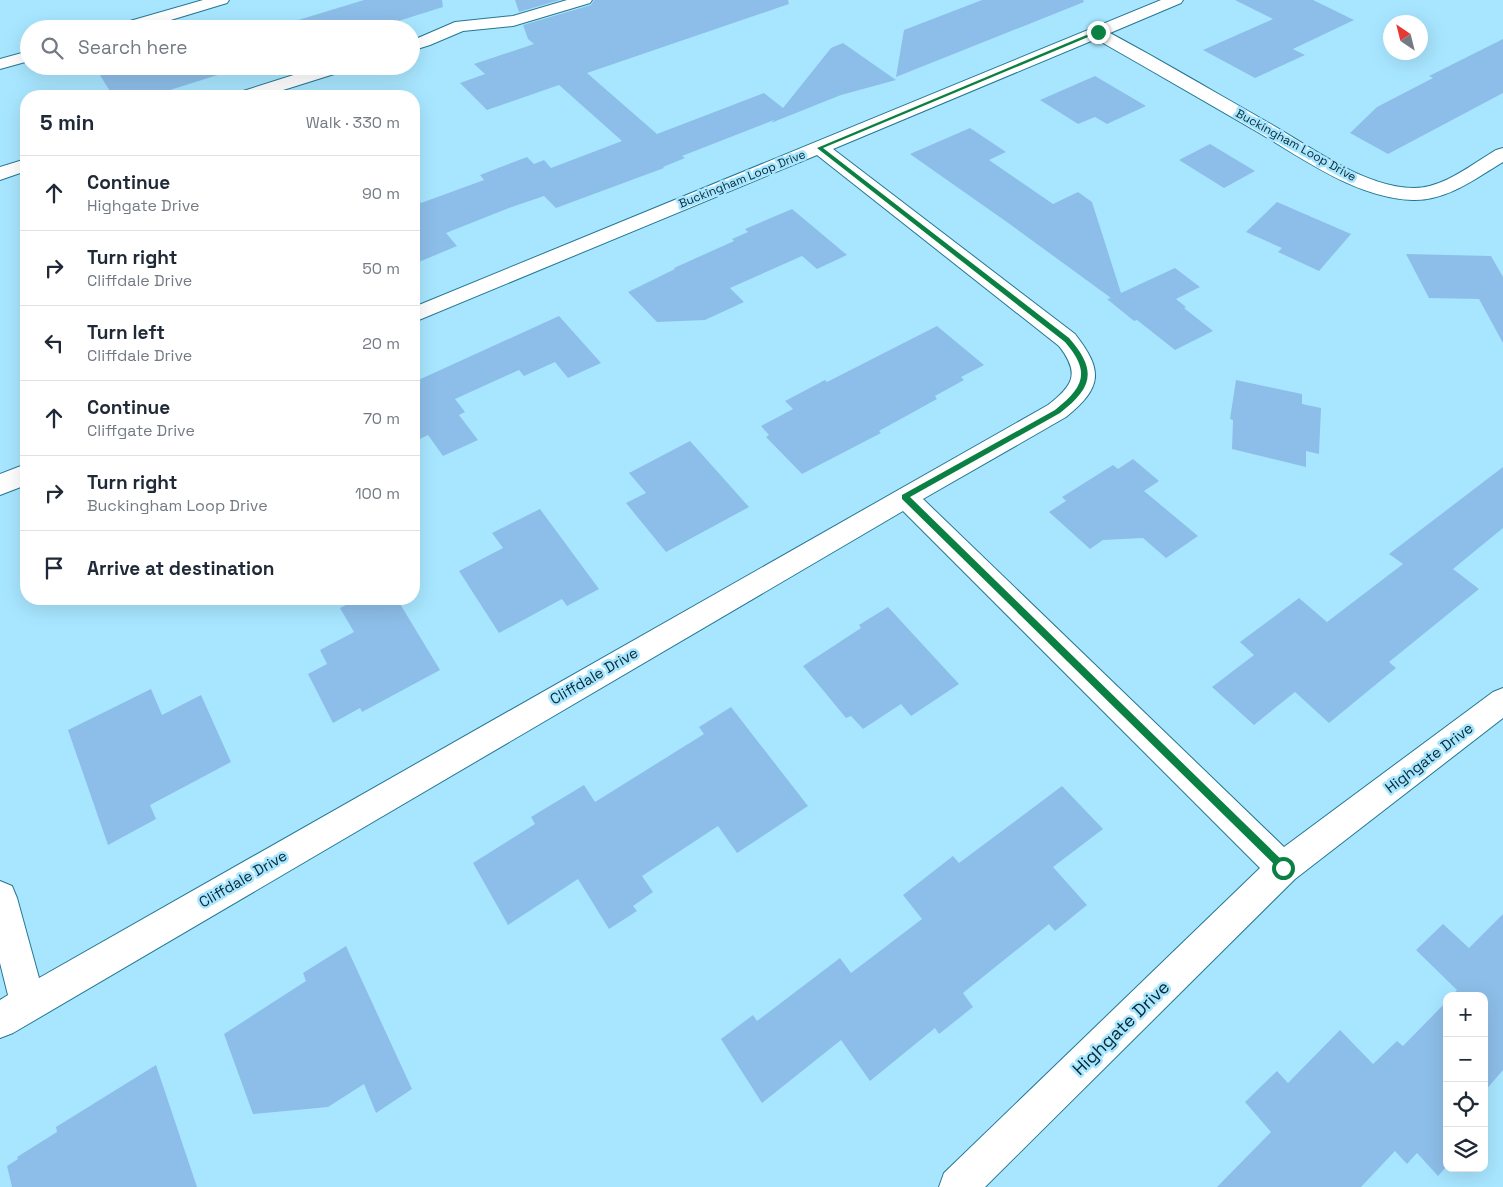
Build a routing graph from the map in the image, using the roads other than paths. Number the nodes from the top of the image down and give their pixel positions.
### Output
1 (221, 0) edge
2 (584, 0) edge
3 (1175, 0) edge
4 (153, 20) edge
5 (1098, 32) junction
6 (420, 45) edge
7 (20, 58) edge
8 (0, 64) edge
9 (312, 75) edge
10 (265, 90) edge
11 (819, 148) junction
12 (1503, 154) edge
13 (20, 168) edge
14 (0, 174) edge
15 (420, 313) edge
16 (20, 477) edge
17 (0, 485) edge
18 (905, 497) junction
19 (1503, 701) edge
20 (1283, 868) junction
21 (0, 898) edge
22 (28, 1003) junction
23 (0, 1020) edge
24 (958, 1187) edge

1 - 4 street
2 - 6 street
3 - 5 street, Buckingham Loop Drive
5 - 11 street, Buckingham Loop Drive
5 - 12 street, Buckingham Loop Drive
7 - 8 street
9 - 10 street
11 - 15 street, Buckingham Loop Drive
11 - 18 street, Cliffdale Drive
13 - 14 street
16 - 17 street
18 - 20 street
18 - 22 street, Cliffdale Drive
19 - 20 street, Highgate Drive
20 - 24 street, Highgate Drive
21 - 22 street
22 - 23 street, Cliffdale Drive

